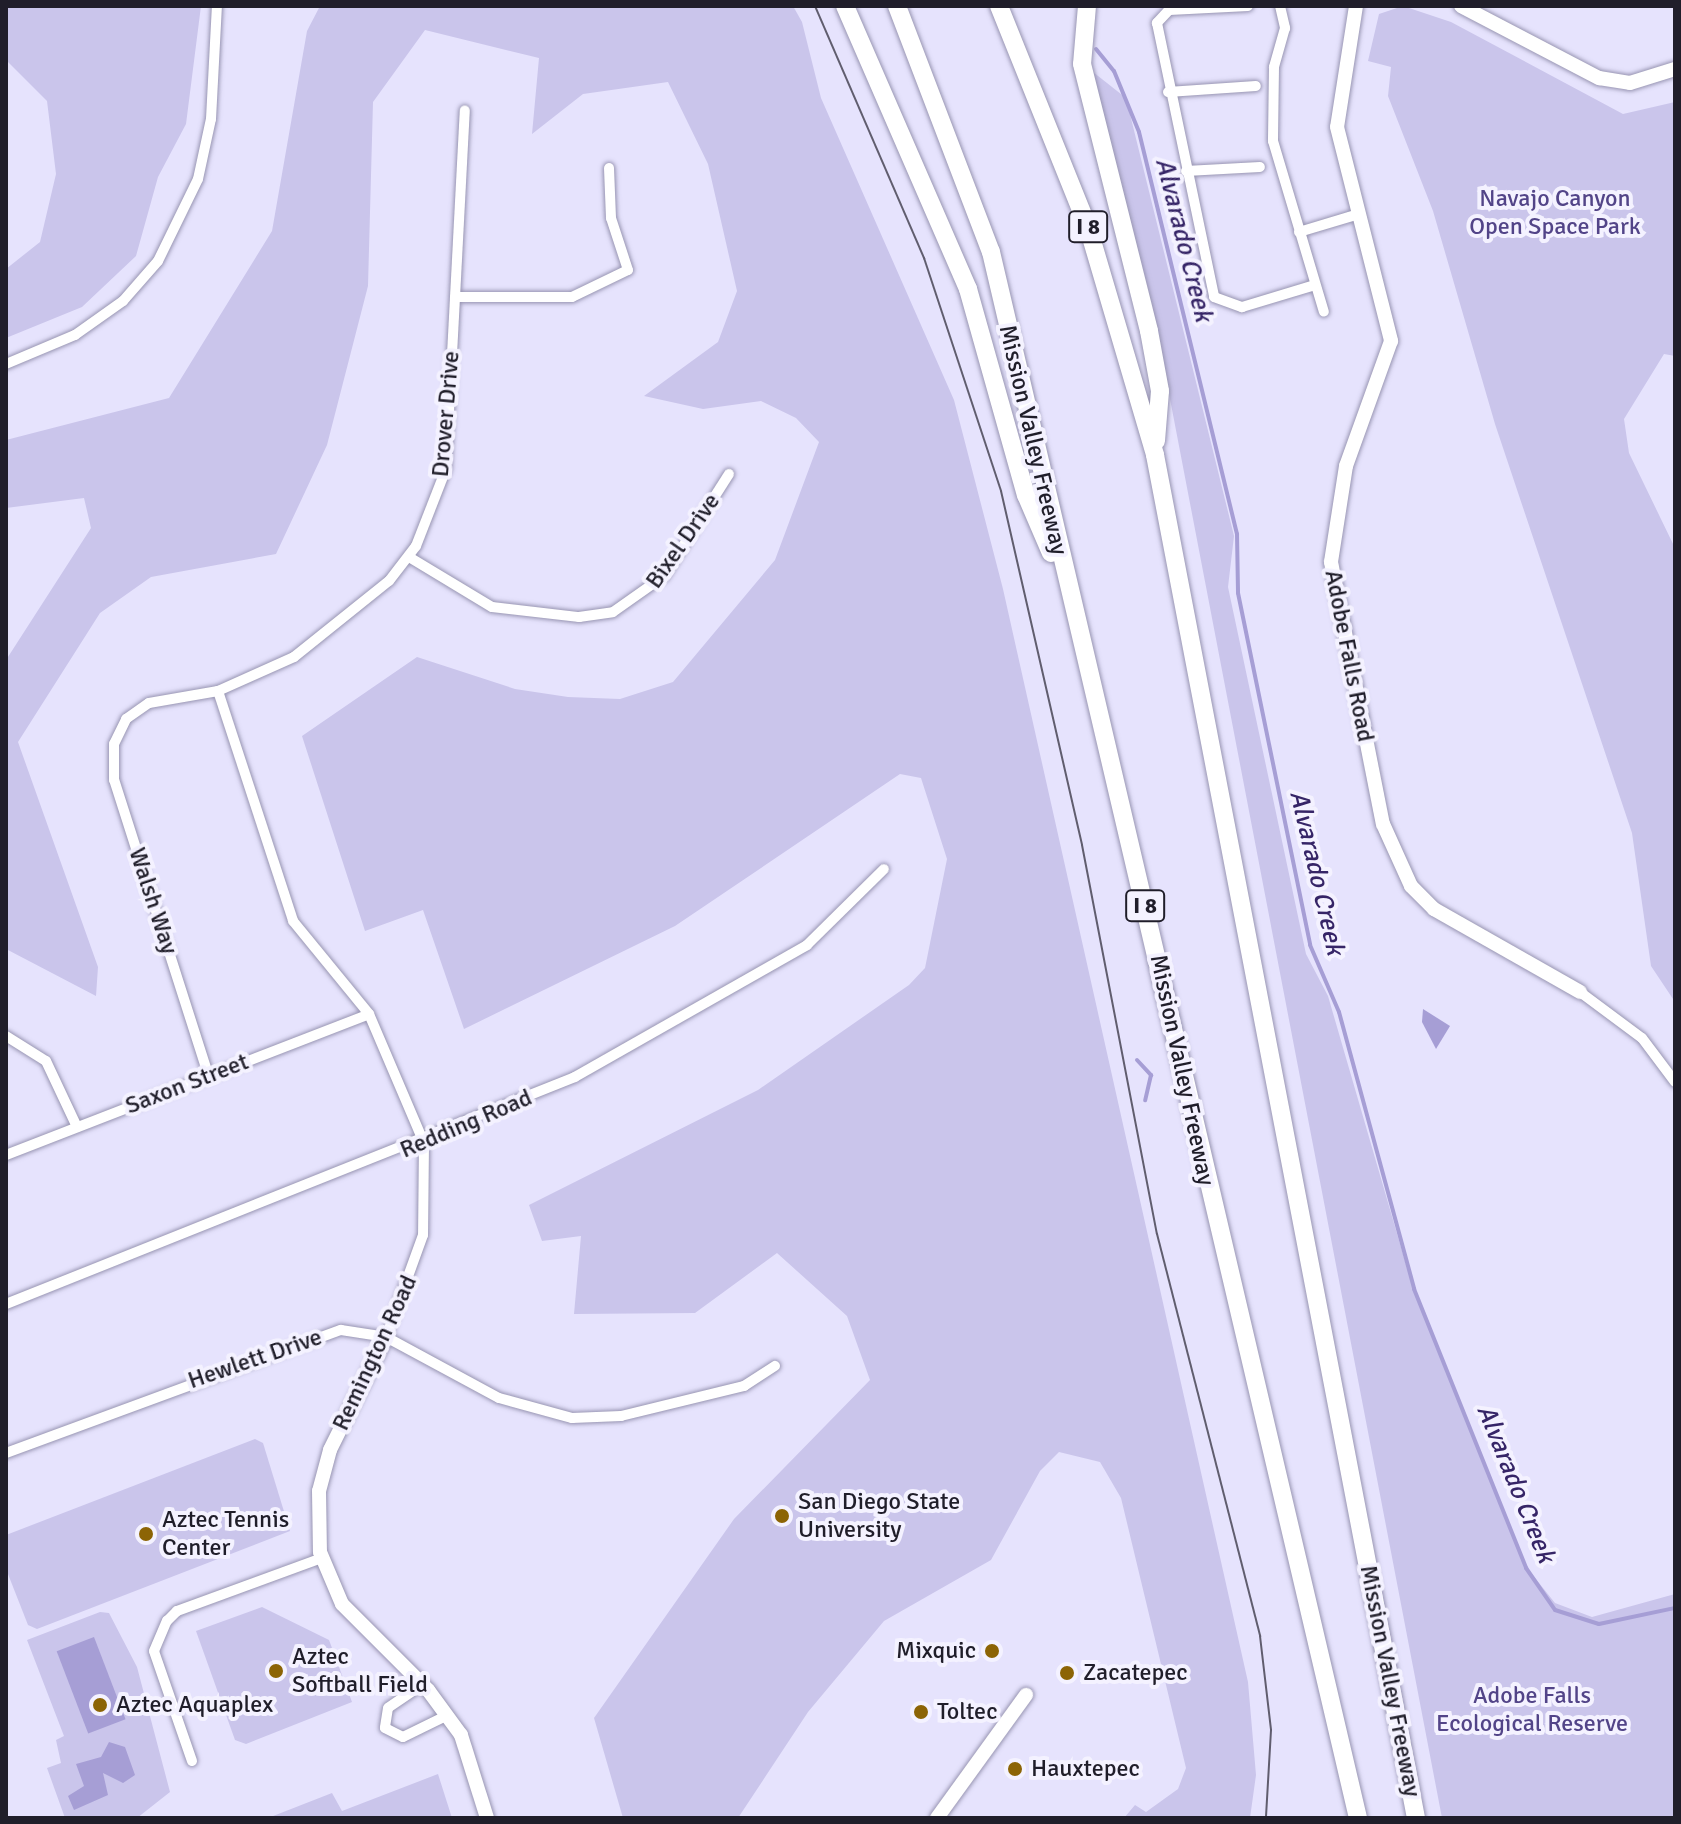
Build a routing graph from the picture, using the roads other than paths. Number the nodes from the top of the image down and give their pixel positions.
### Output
1 (217, 6) edge
2 (845, 6) edge
3 (897, 6) edge
4 (999, 6) edge
5 (1087, 6) edge
6 (1248, 6) edge
7 (1280, 6) edge
8 (1356, 6) edge
9 (1461, 6) edge
10 (1675, 69) edge
11 (1256, 86) dead end
12 (1168, 92) junction
13 (465, 111) dead end
14 (1260, 167) dead end
15 (609, 168) dead end
16 (1186, 171) junction
17 (1359, 214) junction
18 (1299, 232) junction
19 (1315, 285) junction
20 (455, 297) junction
21 (1324, 312) dead end
22 (6, 364) edge
23 (1155, 455) junction
24 (729, 474) dead end
25 (409, 557) junction
26 (1069, 597) junction
27 (218, 691) junction
28 (120, 727) joint
29 (884, 869) dead end
30 (1580, 992) joint
31 (369, 1014) junction
32 (6, 1036) edge
33 (208, 1074) junction
34 (1675, 1082) edge
35 (77, 1127) junction
36 (424, 1143) junction
37 (6, 1155) edge
38 (6, 1304) edge
39 (386, 1337) junction
40 (775, 1366) dead end
41 (6, 1453) edge
42 (322, 1558) junction
43 (423, 1684) junction
44 (1026, 1695) dead end
45 (448, 1715) junction
46 (192, 1761) dead end
47 (487, 1818) edge
48 (937, 1818) edge
49 (1358, 1818) edge
50 (1416, 1818) edge

1 - 22 street
2 - 26 highway
3 - 26 highway, Mission Valley Freeway / I 8
4 - 23 highway, Mission Valley Freeway / I 8
5 - 23 highway
6 - 12 street
7 - 18 street
8 - 17 street, Adobe Falls Road
9 - 10 street
11 - 12 street
12 - 16 street
13 - 20 street, Drover Drive
14 - 16 street
15 - 20 street
16 - 19 street
17 - 18 street
17 - 30 street, Adobe Falls Road
18 - 19 street
19 - 21 street
20 - 25 street, Drover Drive
23 - 50 highway, Mission Valley Freeway / I 8
24 - 25 street, Bixel Drive
25 - 27 street, Drover Drive
26 - 49 highway, Mission Valley Freeway / I 8
27 - 28 street, Drover Drive
27 - 31 street, Remington Road
28 - 33 street, Walsh Way
29 - 36 street, Redding Road
30 - 34 street, Adobe Falls Road
31 - 33 street, Saxon Street
31 - 36 street, Remington Road
32 - 35 street
33 - 35 street, Saxon Street
35 - 37 street, Saxon Street
36 - 38 street, Redding Road
36 - 39 street, Remington Road
39 - 40 street, Hewlett Drive
39 - 41 street, Hewlett Drive
39 - 42 street, Remington Road
42 - 43 street, Remington Road
42 - 46 street
43 - 45 street, Remington Road
43 - 45 street
44 - 48 street
45 - 47 street, Remington Road

